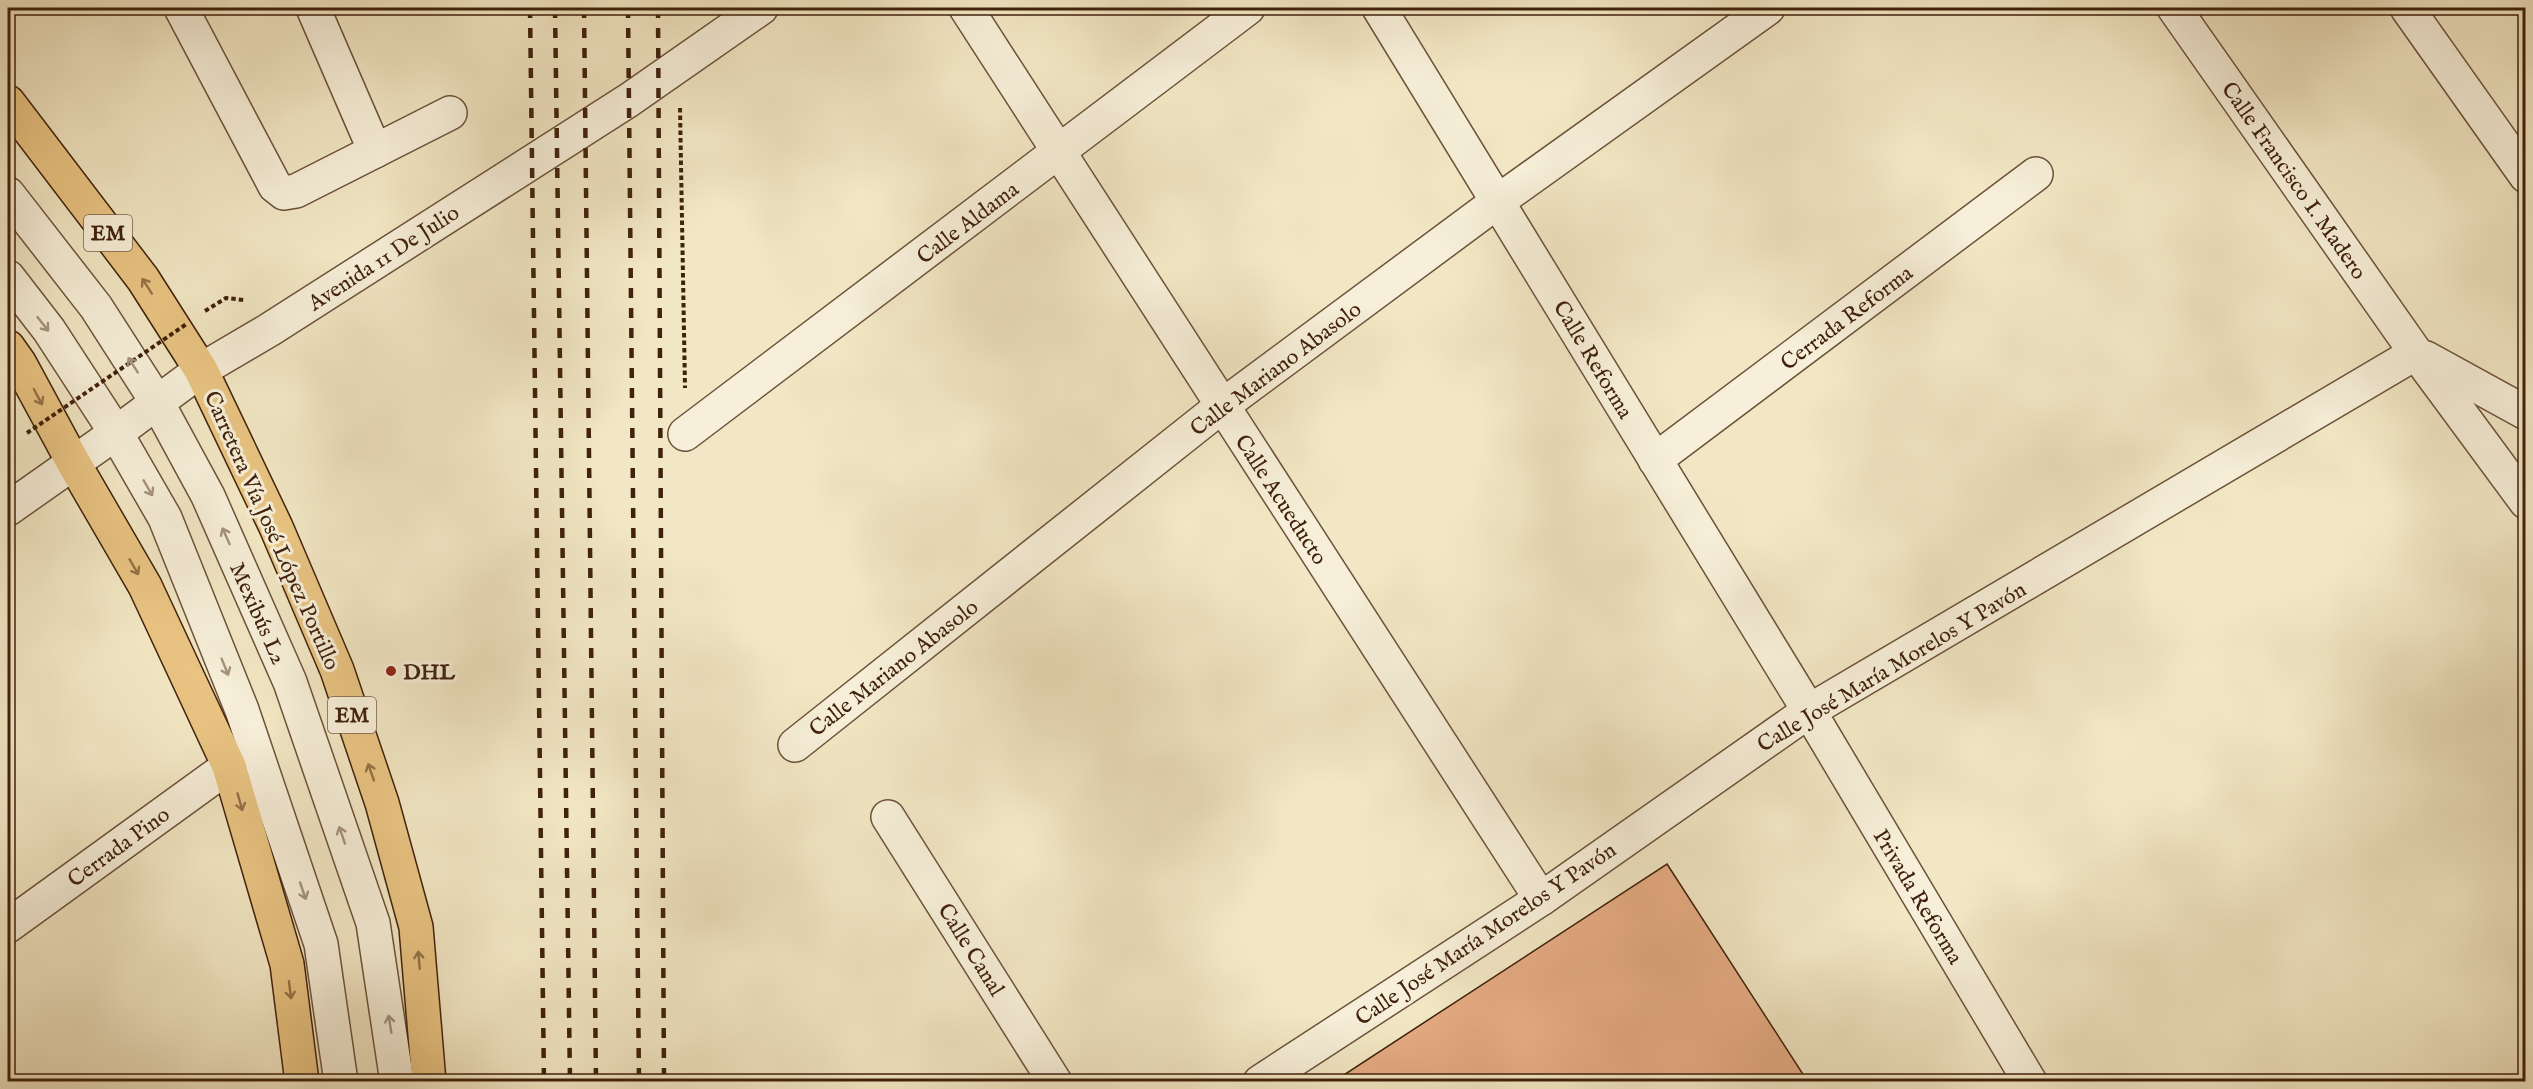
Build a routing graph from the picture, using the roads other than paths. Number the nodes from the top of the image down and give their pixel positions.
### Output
1 (181, 8) edge
2 (313, 8) edge
3 (761, 8) edge
4 (966, 8) edge
5 (1248, 8) edge
6 (1379, 8) edge
7 (1768, 8) edge
8 (2174, 8) edge
9 (2407, 8) edge
10 (8, 102) edge
11 (450, 113) dead end
12 (375, 152) junction
13 (1059, 152) junction
14 (2036, 174) dead end
15 (2526, 176) edge
16 (8, 194) edge
17 (1497, 202) junction
18 (8, 277) edge
19 (8, 347) edge
20 (2416, 353) junction
21 (201, 370) junction
22 (157, 402) junction
23 (1222, 406) junction
24 (2526, 413) edge
25 (116, 433) junction
26 (686, 434) road end
27 (1655, 460) junction
28 (73, 462) junction
29 (2526, 501) edge
30 (8, 509) edge
31 (1809, 711) junction
32 (795, 745) dead end
33 (229, 766) junction
34 (888, 818) dead end
35 (1541, 899) junction
36 (8, 926) edge
37 (302, 1082) edge
38 (341, 1082) edge
39 (397, 1082) edge
40 (429, 1082) edge
41 (1055, 1082) edge
42 (1260, 1082) edge
43 (2030, 1082) edge

1 - 12 street
2 - 12 street
3 - 21 street, Avenida 11 De Julio
4 - 13 street, Calle Acueducto
5 - 13 street, Calle Aldama
6 - 17 street, Calle Reforma
7 - 17 street, Calle Mariano Abasolo
8 - 20 street, Calle Francisco I. Madero
9 - 15 street
21 -> 10 main road, Carretera Vía José López Portillo / EM
11 - 12 street
13 - 23 street, Calle Acueducto
13 - 26 street, Calle Aldama
14 - 27 street, Cerrada Reforma
22 -> 16 street, Mexibús L2
17 - 23 street, Calle Mariano Abasolo
17 - 27 street, Calle Reforma
18 -> 25 street
19 -> 28 main road
20 - 24 street
20 - 29 street, Calle Francisco I. Madero
20 - 31 street, Calle José María Morelos Y Pavón
21 - 22 street, Avenida 11 De Julio
40 -> 21 main road, Carretera Vía José López Portillo / EM
22 - 25 street, Avenida 11 De Julio
39 -> 22 street, Mexibús L2
23 - 32 street, Calle Mariano Abasolo
23 - 35 street, Calle Acueducto
25 - 28 street, Avenida 11 De Julio
25 -> 38 street
27 - 31 street, Calle Reforma
28 - 30 street, Avenida 11 De Julio
28 -> 33 main road
31 - 35 street, Calle José María Morelos Y Pavón
31 - 43 street, Privada Reforma
33 - 36 street, Cerrada Pino
33 -> 37 main road
34 - 41 street, Calle Canal
35 - 42 street, Calle José María Morelos Y Pavón

